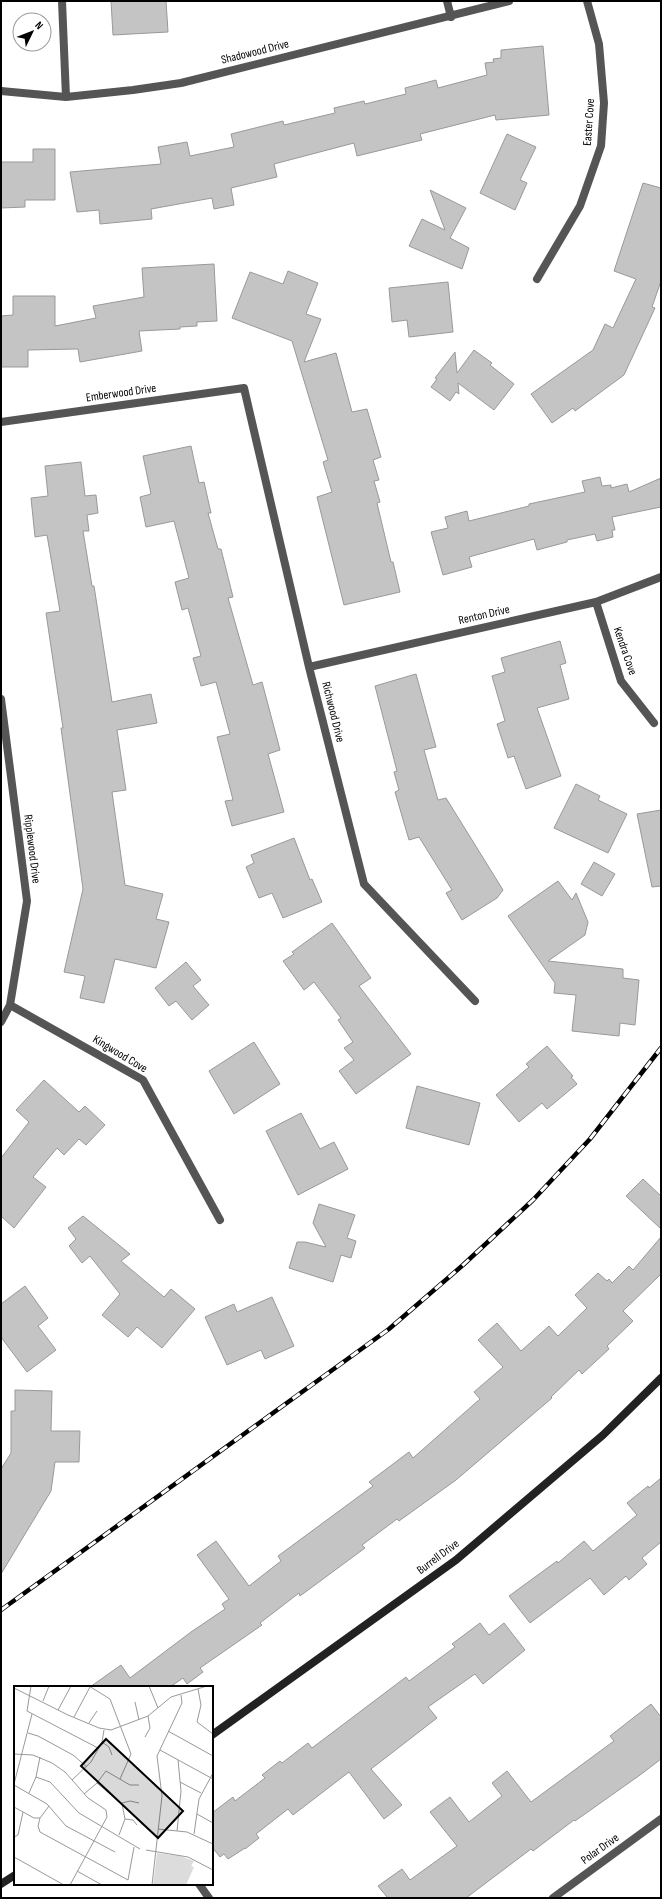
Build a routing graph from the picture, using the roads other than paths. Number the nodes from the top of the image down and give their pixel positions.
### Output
1 (62, 1) edge
2 (447, 1) edge
3 (509, 1) edge
4 (587, 1) edge
5 (451, 17) junction
6 (1, 91) edge
7 (66, 97) junction
8 (537, 279) dead end
9 (244, 388) joint
10 (1, 422) edge
11 (661, 577) edge
12 (596, 602) junction
13 (309, 667) junction
14 (1, 699) edge
15 (654, 723) dead end
16 (476, 1001) dead end
17 (10, 1005) junction
18 (1, 1022) edge
19 (220, 1220) dead end
20 (661, 1378) edge
21 (213, 1734) edge
22 (661, 1819) edge
23 (14, 1876) edge
24 (1, 1884) edge
25 (200, 1885) edge
26 (210, 1898) edge
27 (553, 1898) edge

1 - 7 street
2 - 5 street
3 - 5 street, Shadowood Drive
4 - 8 street, Easter Cove
5 - 7 street, Shadowood Drive
6 - 7 street, Shadowood Drive
9 - 10 street, Emberwood Drive
9 - 13 street, Richwood Drive
11 - 12 street, Renton Drive
12 - 13 street, Renton Drive
12 - 15 street, Kendra Cove
13 - 16 street, Richwood Drive
14 - 17 street, Ripplewood Drive
17 - 18 street, Ripplewood Drive
17 - 19 street, Kingwood Cove
20 - 21 street, Burrell Drive
22 - 27 street, Polar Drive
23 - 24 street
25 - 26 street

